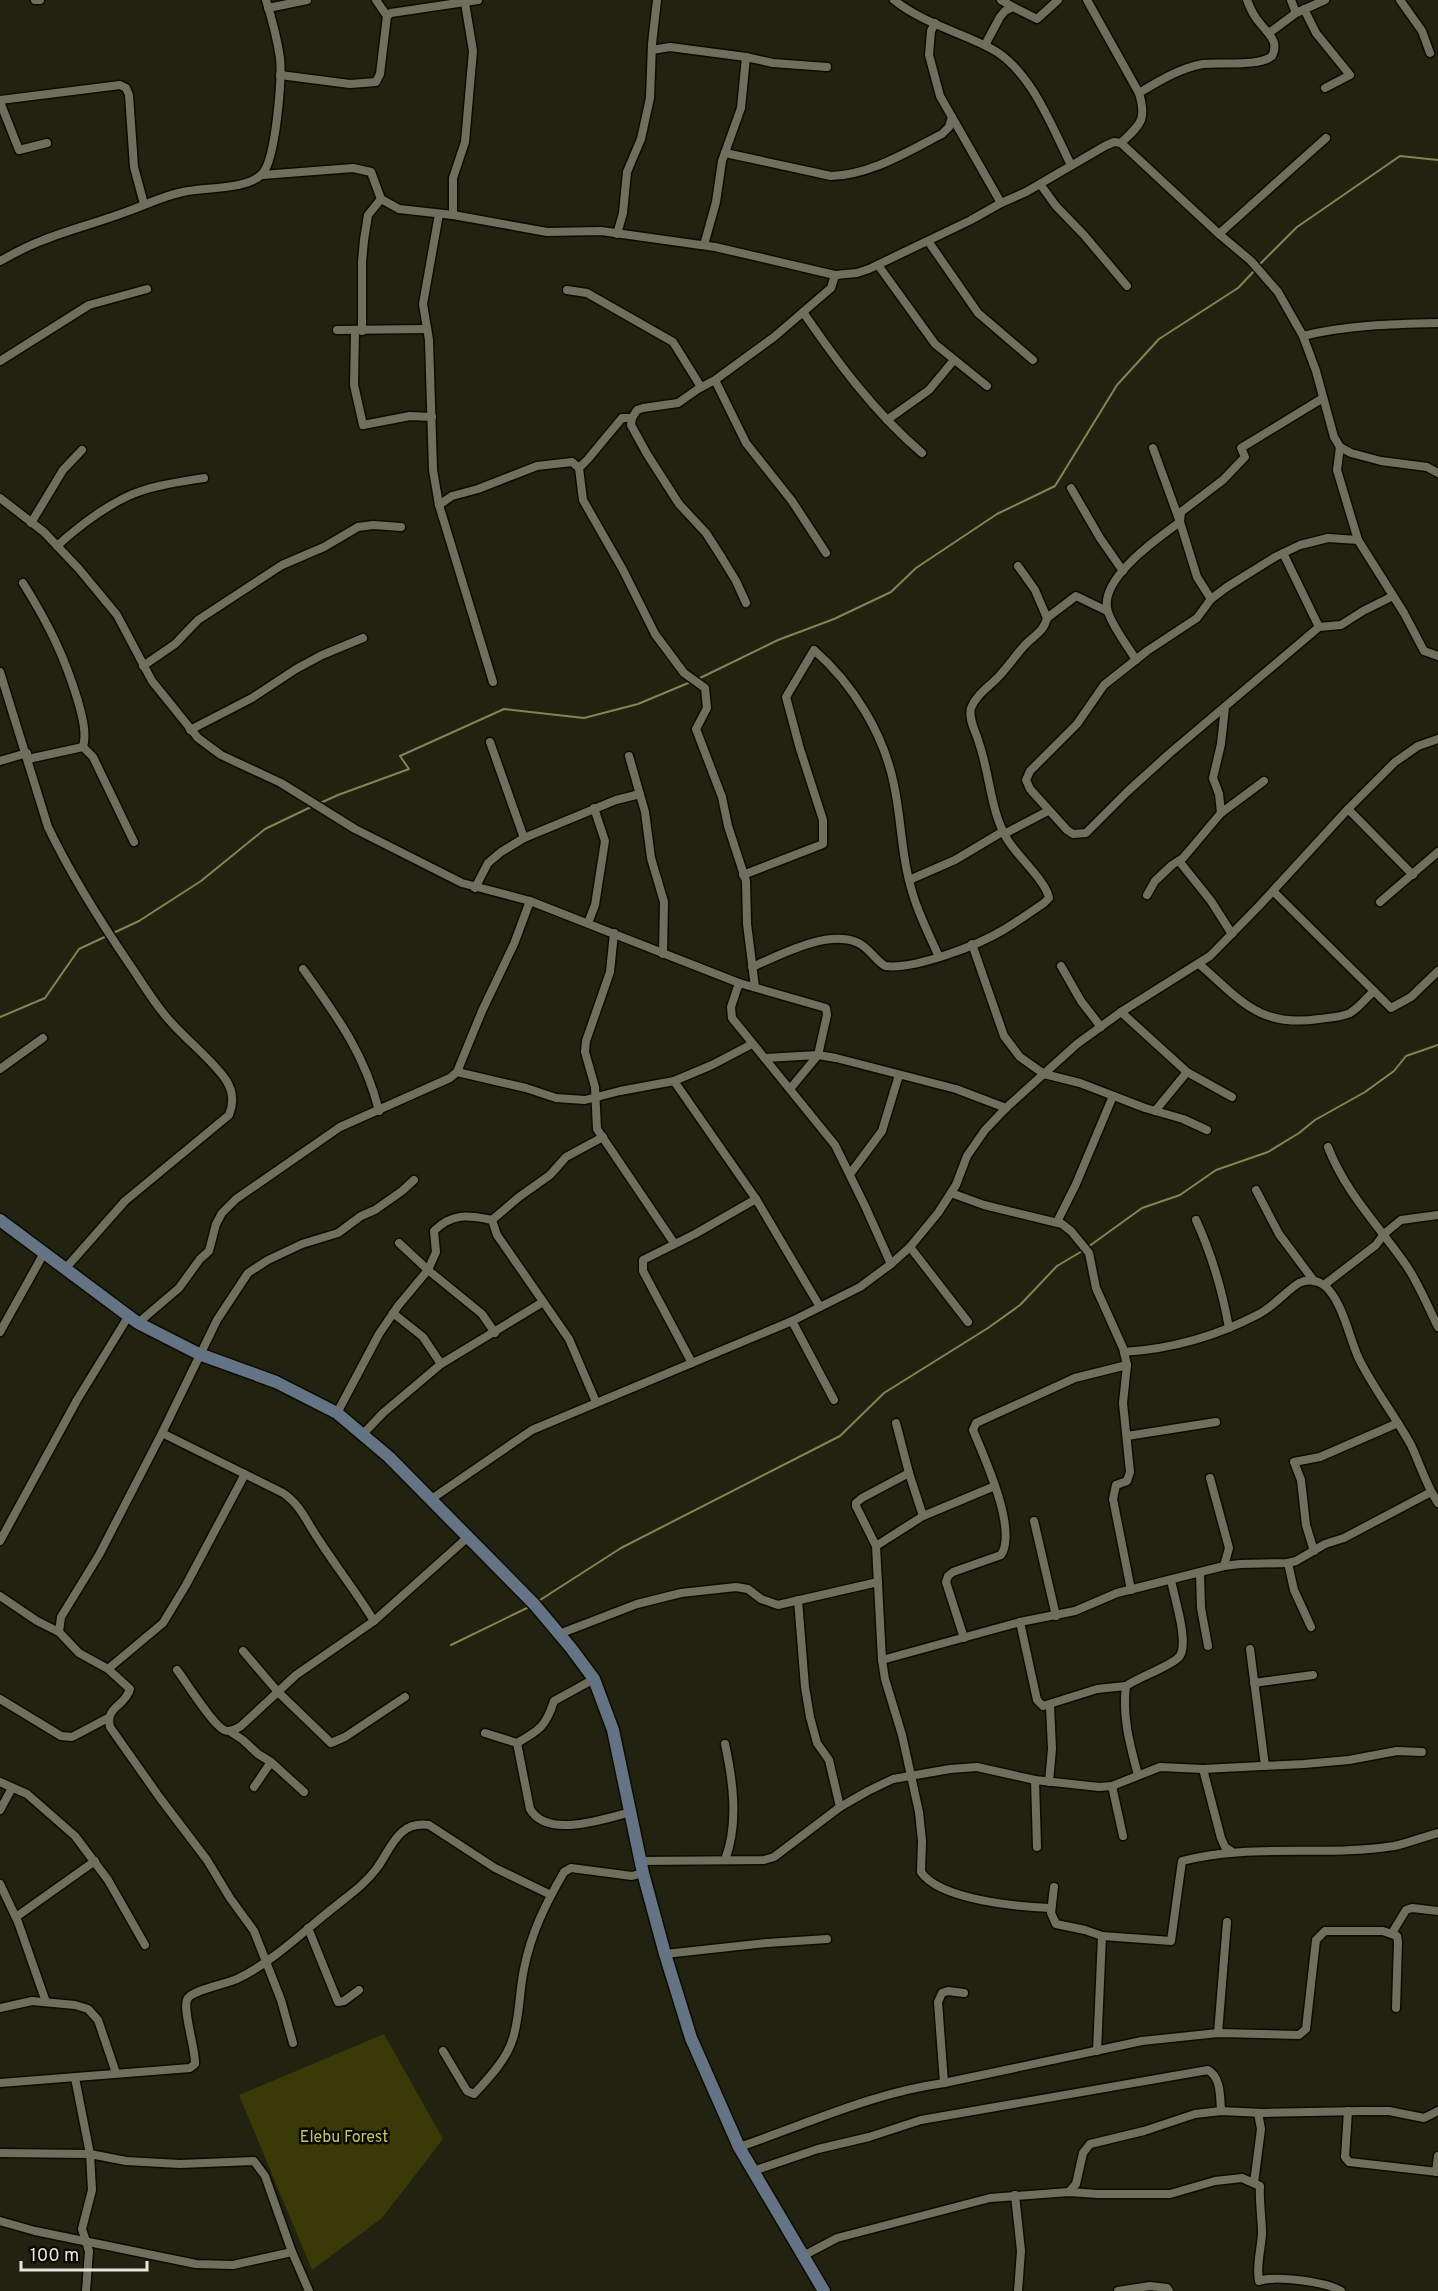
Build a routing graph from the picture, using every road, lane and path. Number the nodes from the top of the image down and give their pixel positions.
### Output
1 (35, 0) edge
2 (40, 0) edge
3 (307, 0) edge
4 (376, 0) edge
5 (478, 0) edge
6 (657, 0) edge
7 (894, 0) edge
8 (1001, 0) edge
9 (1058, 0) edge
10 (1087, 0) edge
11 (1247, 0) edge
12 (1291, 0) edge
13 (1325, 0) edge
14 (1400, 0) edge
15 (465, 3) junction
16 (267, 4) edge
17 (1013, 7) junction
18 (1300, 11) junction
19 (387, 16) junction
20 (936, 23) junction
21 (1269, 33) junction
22 (984, 45) junction
23 (652, 50) junction
24 (1430, 53) dead end
25 (746, 57) junction
26 (827, 67) dead end
27 (280, 75) junction
28 (1324, 88) dead end
29 (1139, 93) junction
30 (0, 101) edge
31 (952, 117) junction
32 (1326, 138) dead end
33 (46, 143) dead end
34 (1122, 143) junction
35 (724, 153) junction
36 (1071, 165) junction
37 (262, 175) junction
38 (1040, 184) junction
39 (381, 199) junction
40 (1001, 203) junction
41 (144, 204) junction
42 (439, 214) junction
43 (453, 215) junction
44 (617, 234) junction
45 (1219, 234) junction
46 (928, 241) junction
47 (704, 245) junction
48 (0, 261) edge
49 (878, 265) junction
50 (835, 274) junction
51 (1127, 286) dead end
52 (147, 289) dead end
53 (567, 290) dead end
54 (803, 312) junction
55 (1438, 323) edge
56 (427, 329) junction
57 (337, 330) dead end
58 (358, 331) junction
59 (1303, 336) junction
60 (954, 360) junction
61 (1033, 360) dead end
62 (0, 361) edge
63 (715, 380) junction
64 (987, 386) dead end
65 (701, 387) junction
66 (1323, 398) junction
67 (432, 417) junction
68 (632, 418) junction
69 (887, 420) junction
70 (1340, 447) junction
71 (1153, 448) dead end
72 (82, 450) dead end
73 (922, 453) dead end
74 (579, 468) junction
75 (1438, 473) edge
76 (204, 478) dead end
77 (1071, 488) dead end
78 (0, 498) edge
79 (440, 505) junction
80 (1179, 522) junction
81 (31, 523) junction
82 (401, 527) dead end
83 (1358, 540) junction
84 (57, 546) junction
85 (826, 553) dead end
86 (1283, 553) junction
87 (1018, 566) dead end
88 (1123, 571) junction
89 (23, 583) dead end
90 (1394, 596) junction
91 (1210, 599) junction
92 (746, 603) dead end
93 (1107, 611) junction
94 (1047, 618) junction
95 (1319, 627) junction
96 (363, 638) dead end
97 (1438, 656) edge
98 (1136, 660) junction
99 (143, 666) junction
100 (0, 672) edge
101 (493, 682) dead end
102 (1225, 708) junction
103 (190, 730) junction
104 (1438, 739) edge
105 (490, 742) dead end
106 (83, 747) junction
107 (27, 756) junction
108 (629, 756) dead end
109 (0, 760) edge
110 (1264, 781) dead end
111 (640, 794) junction
112 (594, 808) junction
113 (1348, 809) junction
114 (1048, 811) junction
115 (1221, 813) junction
116 (1003, 833) junction
117 (524, 838) junction
118 (134, 842) dead end
119 (1438, 852) edge
120 (1179, 861) junction
121 (743, 875) junction
122 (1413, 875) junction
123 (909, 880) junction
124 (475, 888) junction
125 (1273, 891) junction
126 (1147, 895) dead end
127 (530, 901) junction
128 (1380, 902) dead end
129 (588, 923) junction
130 (614, 933) junction
131 (1232, 934) junction
132 (972, 944) junction
133 (663, 954) junction
134 (939, 957) junction
135 (1199, 964) junction
136 (1061, 966) dead end
137 (752, 967) junction
138 (303, 969) dead end
139 (1438, 971) edge
140 (739, 983) junction
141 (755, 987) junction
142 (1374, 991) junction
143 (1121, 1012) junction
144 (1101, 1027) junction
145 (43, 1038) dead end
146 (752, 1044) junction
147 (818, 1055) junction
148 (765, 1059) junction
149 (0, 1069) edge
150 (457, 1072) junction
151 (1187, 1072) junction
152 (1044, 1074) junction
153 (899, 1075) junction
154 (674, 1081) junction
155 (790, 1089) junction
156 (1113, 1096) junction
157 (1232, 1096) dead end
158 (596, 1097) junction
159 (1006, 1108) junction
160 (379, 1111) junction
161 (1155, 1111) junction
162 (1207, 1130) dead end
163 (603, 1137) junction
164 (1328, 1147) dead end
165 (850, 1174) junction
166 (414, 1180) dead end
167 (1256, 1190) dead end
168 (951, 1193) junction
169 (756, 1199) junction
170 (1438, 1215) edge
171 (0, 1220) edge
172 (492, 1220) junction
173 (1196, 1220) dead end
174 (1057, 1222) junction
175 (1384, 1234) junction
176 (399, 1243) dead end
177 (674, 1243) junction
178 (910, 1247) junction
179 (44, 1253) junction
180 (891, 1264) junction
181 (66, 1269) junction
182 (428, 1270) junction
183 (1314, 1281) junction
184 (1324, 1285) junction
185 (543, 1302) junction
186 (820, 1307) junction
187 (393, 1313) junction
188 (133, 1320) junction
189 (792, 1322) junction
190 (968, 1322) dead end
191 (1, 1326) edge
192 (1438, 1327) edge
193 (1229, 1328) junction
194 (495, 1333) junction
195 (1124, 1352) junction
196 (199, 1354) junction
197 (692, 1363) junction
198 (441, 1364) junction
199 (1128, 1365) junction
200 (834, 1400) dead end
201 (596, 1402) junction
202 (337, 1413) junction
203 (1216, 1422) dead end
204 (896, 1423) dead end
205 (1398, 1423) junction
206 (162, 1433) junction
207 (363, 1434) junction
208 (1127, 1436) junction
209 (909, 1473) junction
210 (245, 1474) junction
211 (1210, 1478) dead end
212 (995, 1486) junction
213 (1431, 1492) junction
214 (430, 1500) junction
215 (1438, 1503) edge
216 (923, 1516) junction
217 (1034, 1521) dead end
218 (1, 1534) edge
219 (467, 1538) junction
220 (876, 1546) junction
221 (1314, 1551) junction
222 (1288, 1563) junction
223 (1224, 1566) junction
224 (1200, 1573) junction
225 (1171, 1580) junction
226 (878, 1582) junction
227 (1131, 1590) junction
228 (0, 1596) edge
229 (798, 1600) junction
230 (1056, 1616) junction
231 (374, 1621) junction
232 (1020, 1622) junction
233 (1311, 1627) dead end
234 (59, 1632) junction
235 (559, 1634) junction
236 (963, 1638) junction
237 (1208, 1646) dead end
238 (1250, 1649) dead end
239 (243, 1652) dead end
240 (882, 1660) junction
241 (108, 1669) junction
242 (177, 1670) dead end
243 (1313, 1675) dead end
244 (594, 1679) junction
245 (1254, 1683) junction
246 (1126, 1686) junction
247 (278, 1692) junction
248 (405, 1697) dead end
249 (0, 1699) edge
250 (1050, 1706) junction
251 (108, 1718) junction
252 (231, 1732) junction
253 (485, 1733) dead end
254 (517, 1743) junction
255 (725, 1743) dead end
256 (1422, 1752) dead end
257 (271, 1761) junction
258 (1265, 1766) junction
259 (1203, 1769) junction
260 (911, 1775) junction
261 (1138, 1775) junction
262 (1035, 1780) junction
263 (0, 1782) edge
264 (1049, 1782) junction
265 (1112, 1786) junction
266 (254, 1787) dead end
267 (12, 1788) junction
268 (304, 1792) dead end
269 (840, 1808) junction
270 (0, 1810) edge
271 (631, 1812) junction
272 (1438, 1833) edge
273 (1123, 1836) dead end
274 (1037, 1847) dead end
275 (1230, 1851) junction
276 (725, 1860) junction
277 (95, 1861) junction
278 (642, 1867) junction
279 (0, 1884) edge
280 (1054, 1887) dead end
281 (551, 1895) junction
282 (1051, 1908) junction
283 (1438, 1911) edge
284 (16, 1917) junction
285 (1227, 1922) dead end
286 (308, 1928) junction
287 (1392, 1933) junction
288 (1102, 1936) junction
289 (827, 1939) dead end
290 (146, 1945) dead end
291 (665, 1954) junction
292 (267, 1960) junction
293 (359, 1990) dead end
294 (963, 1992) dead end
295 (46, 2002) junction
296 (0, 2008) edge
297 (1396, 2008) dead end
298 (1218, 2033) junction
299 (293, 2043) dead end
300 (443, 2051) dead end
301 (1098, 2051) junction
302 (116, 2073) junction
303 (75, 2078) junction
304 (0, 2083) edge
305 (944, 2083) junction
306 (1221, 2111) junction
307 (1348, 2111) junction
308 (1438, 2111) edge
309 (1258, 2113) junction
310 (739, 2147) junction
311 (0, 2153) edge
312 (90, 2154) junction
313 (1438, 2156) edge
314 (753, 2171) junction
315 (1437, 2172) edge
316 (1254, 2183) junction
317 (1069, 2192) junction
318 (1015, 2195) junction
319 (0, 2222) edge
320 (86, 2242) junction
321 (291, 2252) junction
322 (803, 2256) junction
323 (86, 2291) edge
324 (309, 2291) edge
325 (824, 2291) edge
326 (1018, 2291) edge
327 (1118, 2291) edge
328 (1169, 2291) edge
329 (1341, 2291) edge

1 - 2 street
3 - 16 street
4 - 19 street
5 - 15 street
6 - 23 street
7 - 20 street
8 - 17 street
9 - 17 street
10 - 29 street
11 - 21 street
12 - 18 street
13 - 18 street
14 - 24 street
15 - 19 street
15 - 43 street
16 - 27 street
17 - 22 street
18 - 21 street
18 - 28 street
19 - 27 street
20 - 22 street
20 - 31 street
21 - 29 street
22 - 36 street
23 - 25 street
23 - 44 street
25 - 26 street
25 - 35 street
27 - 37 street
29 - 34 street
30 - 33 street
30 - 41 street
31 - 35 street
31 - 40 street
32 - 45 street
34 - 36 street
34 - 45 street
35 - 47 street
36 - 38 street
37 - 39 street
37 - 41 street
38 - 40 street
38 - 51 street
39 - 42 street
39 - 58 street
40 - 46 street
41 - 48 street
42 - 43 street
42 - 56 street
43 - 44 street
44 - 47 street
45 - 59 street
46 - 49 street
46 - 61 street
47 - 50 street
49 - 50 street
49 - 60 street
50 - 54 street
52 - 62 street
53 - 65 street
54 - 63 street
54 - 69 street
55 - 59 street
56 - 58 street
56 - 67 street
57 - 58 street
58 - 67 street
59 - 66 street
60 - 64 street
60 - 69 street
63 - 65 street
63 - 85 street
65 - 68 street
66 - 70 street
66 - 80 street
67 - 79 street
68 - 74 street
68 - 92 street
69 - 73 street
70 - 75 street
70 - 83 street
71 - 80 street
72 - 81 street
74 - 79 street
74 - 121 street
76 - 84 street
77 - 88 street
78 - 81 street
79 - 101 street
80 - 88 street
80 - 91 street
81 - 84 street
82 - 99 street
83 - 86 street
83 - 90 street
84 - 99 street
86 - 91 street
86 - 95 street
87 - 94 street
88 - 93 street
89 - 106 street
90 - 95 street
90 - 97 street
91 - 98 street
93 - 94 street
93 - 98 street
94 - 116 street
95 - 102 street
96 - 103 street
98 - 114 street
99 - 103 street
100 - 107 street
102 - 114 street
102 - 115 street
103 - 124 street
104 - 113 street
105 - 117 street
106 - 107 street
106 - 118 street
107 - 109 street
107 - 181 street
108 - 111 street
110 - 115 street
111 - 112 street
111 - 133 street
112 - 117 street
112 - 129 street
113 - 122 street
113 - 125 street
114 - 116 street
115 - 120 street
116 - 123 street
116 - 132 street
117 - 124 street
119 - 122 street
120 - 126 street
120 - 131 street
121 - 123 street
121 - 137 street
122 - 128 street
123 - 134 street
124 - 127 street
125 - 131 street
125 - 142 street
127 - 129 street
127 - 150 street
129 - 130 street
130 - 133 street
130 - 158 street
131 - 135 street
132 - 134 street
132 - 152 street
133 - 140 street
134 - 137 street
135 - 142 street
135 - 143 street
136 - 144 street
137 - 141 street
138 - 160 street
139 - 142 street
140 - 141 street
140 - 146 street
141 - 147 street
143 - 144 street
143 - 151 street
144 - 152 street
145 - 149 street
146 - 148 street
146 - 154 street
147 - 148 street
147 - 153 street
147 - 155 street
148 - 155 street
150 - 158 street
150 - 160 street
151 - 157 street
151 - 161 street
152 - 156 street
152 - 159 street
153 - 159 street
153 - 165 street
154 - 158 street
154 - 169 street
155 - 165 street
156 - 161 street
156 - 174 street
158 - 163 street
159 - 168 street
160 - 188 street
161 - 162 street
163 - 172 street
163 - 177 street
164 - 175 street
165 - 180 street
166 - 196 street
167 - 183 street
168 - 174 street
168 - 178 street
169 - 177 street
169 - 186 street
170 - 175 street
171 - 179 main road
172 - 182 street
172 - 185 street
173 - 193 street
174 - 195 street
175 - 184 street
175 - 192 street
176 - 182 street
177 - 197 street
178 - 180 street
178 - 190 street
179 - 181 main road
179 - 191 street
180 - 186 street
181 - 188 main road
182 - 187 street
182 - 194 street
183 - 184 street
183 - 193 street
184 - 205 street
185 - 194 street
185 - 201 street
186 - 189 street
187 - 198 street
187 - 202 street
188 - 196 main road
188 - 218 street
189 - 197 street
189 - 200 street
193 - 195 street
194 - 198 street
195 - 199 street
196 - 202 main road
196 - 206 street
197 - 201 street
198 - 207 street
199 - 208 street
199 - 212 street
201 - 214 street
202 - 207 main road
203 - 208 street
204 - 209 street
205 - 213 street
205 - 221 street
206 - 210 street
206 - 234 street
207 - 214 main road
208 - 227 street
209 - 216 street
209 - 220 street
210 - 231 street
210 - 241 street
211 - 223 street
212 - 216 street
212 - 236 street
213 - 215 street
213 - 221 street
214 - 219 main road
216 - 220 street
217 - 230 street
219 - 231 street
219 - 235 main road
220 - 226 street
221 - 222 street
222 - 223 street
222 - 233 street
223 - 224 street
224 - 225 street
224 - 237 street
225 - 227 street
225 - 246 street
226 - 229 street
226 - 240 street
227 - 230 street
228 - 234 street
229 - 235 street
229 - 269 street
230 - 232 street
231 - 247 street
232 - 236 street
232 - 250 street
234 - 241 street
235 - 244 main road
236 - 240 street
238 - 245 street
239 - 247 street
240 - 260 street
241 - 251 street
242 - 252 street
243 - 245 street
244 - 254 street
244 - 271 main road
245 - 258 street
246 - 250 street
246 - 261 street
247 - 248 street
247 - 252 street
249 - 251 street
250 - 264 street
251 - 292 street
252 - 257 street
253 - 254 street
254 - 271 street
255 - 276 street
256 - 258 street
257 - 266 street
257 - 268 street
258 - 259 street
259 - 261 street
259 - 275 street
260 - 262 street
260 - 269 street
260 - 282 street
261 - 265 street
262 - 264 street
262 - 274 street
263 - 267 street
264 - 265 street
265 - 273 street
267 - 270 street
267 - 277 street
269 - 276 street
271 - 278 main road
272 - 275 street
275 - 288 street
276 - 278 street
277 - 284 street
277 - 290 street
278 - 281 street
278 - 291 main road
279 - 284 street
280 - 282 street
281 - 286 street
281 - 300 street
282 - 288 street
283 - 287 street
284 - 295 street
285 - 298 street
286 - 292 street
286 - 293 street
287 - 297 street
287 - 298 street
288 - 301 street
289 - 291 street
291 - 310 main road
292 - 299 street
292 - 302 street
294 - 305 street
295 - 296 street
295 - 302 street
298 - 301 street
301 - 305 street
302 - 303 street
303 - 304 street
303 - 312 street
305 - 310 street
306 - 309 street
306 - 314 street
306 - 317 street
307 - 308 street
307 - 309 street
307 - 315 street
309 - 316 street
310 - 314 main road
311 - 312 street
312 - 320 street
312 - 321 street
313 - 315 street
314 - 322 main road
316 - 317 street
316 - 329 street
317 - 318 street
318 - 322 street
318 - 326 street
319 - 320 street
320 - 321 street
320 - 323 street
321 - 324 street
322 - 325 main road
327 - 328 street

